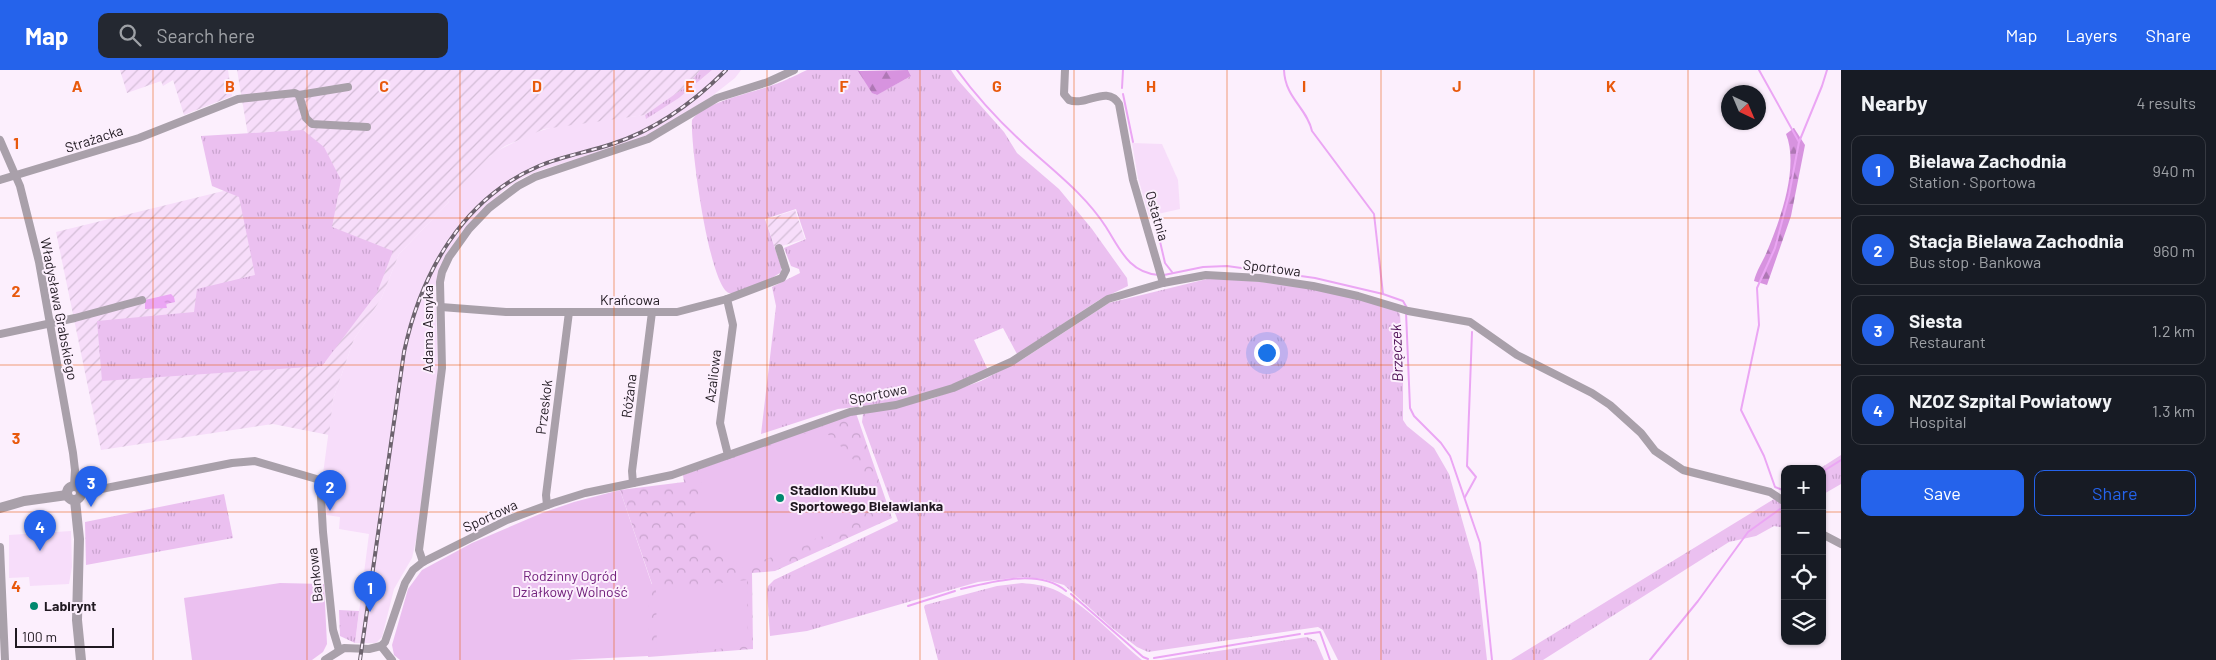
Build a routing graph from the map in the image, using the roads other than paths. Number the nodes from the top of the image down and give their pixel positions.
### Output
1 (794, 70) edge
2 (1065, 70) edge
3 (348, 87) dead end
4 (298, 95) junction
5 (367, 127) dead end
6 (0, 140) edge
7 (16, 175) junction
8 (0, 180) edge
9 (779, 248) dead end
10 (1161, 277) junction
11 (727, 299) junction
12 (142, 300) dead end
13 (441, 307) junction
14 (569, 312) junction
15 (652, 312) junction
16 (48, 323) junction
17 (0, 334) edge
18 (728, 455) junction
19 (633, 483) junction
20 (74, 493) junction
21 (1781, 499) edge
22 (0, 501) edge
23 (24, 501) junction
24 (547, 505) junction
25 (0, 508) edge
26 (1826, 536) edge
27 (1841, 544) edge
28 (0, 547) edge
29 (423, 562) junction
30 (381, 646) junction
31 (339, 650) junction
32 (5, 660) edge
33 (81, 660) edge
34 (325, 660) edge
35 (392, 660) edge

1 - 13 street, Adama Asnyka
2 - 10 street, Ostatnia
3 - 4 street, Strażacka
4 - 5 street
4 - 7 street, Strażacka
6 - 7 street, Władysława Grabskiego
7 - 8 street, Strażacka
7 - 16 street, Władysława Grabskiego
9 - 11 street, Krańcowa
10 - 18 street, Sportowa
10 - 21 street, Sportowa
11 - 15 street, Krańcowa
11 - 18 street, Azaliowa
12 - 16 street
13 - 14 street, Krańcowa
13 - 29 street, Adama Asnyka
14 - 15 street, Krańcowa
14 - 24 street, Przeskok
15 - 19 street, Różana
16 - 17 street
16 - 20 street, Władysława Grabskiego
18 - 19 street, Sportowa
19 - 24 street, Sportowa
20 - 23 street
20 - 31 street, Bankowa
20 - 33 street
22 - 23 street
23 - 25 street
24 - 29 street, Sportowa
26 - 27 street
28 - 32 street
29 - 30 street, Sportowa
30 - 31 street
30 - 35 street
31 - 34 street

